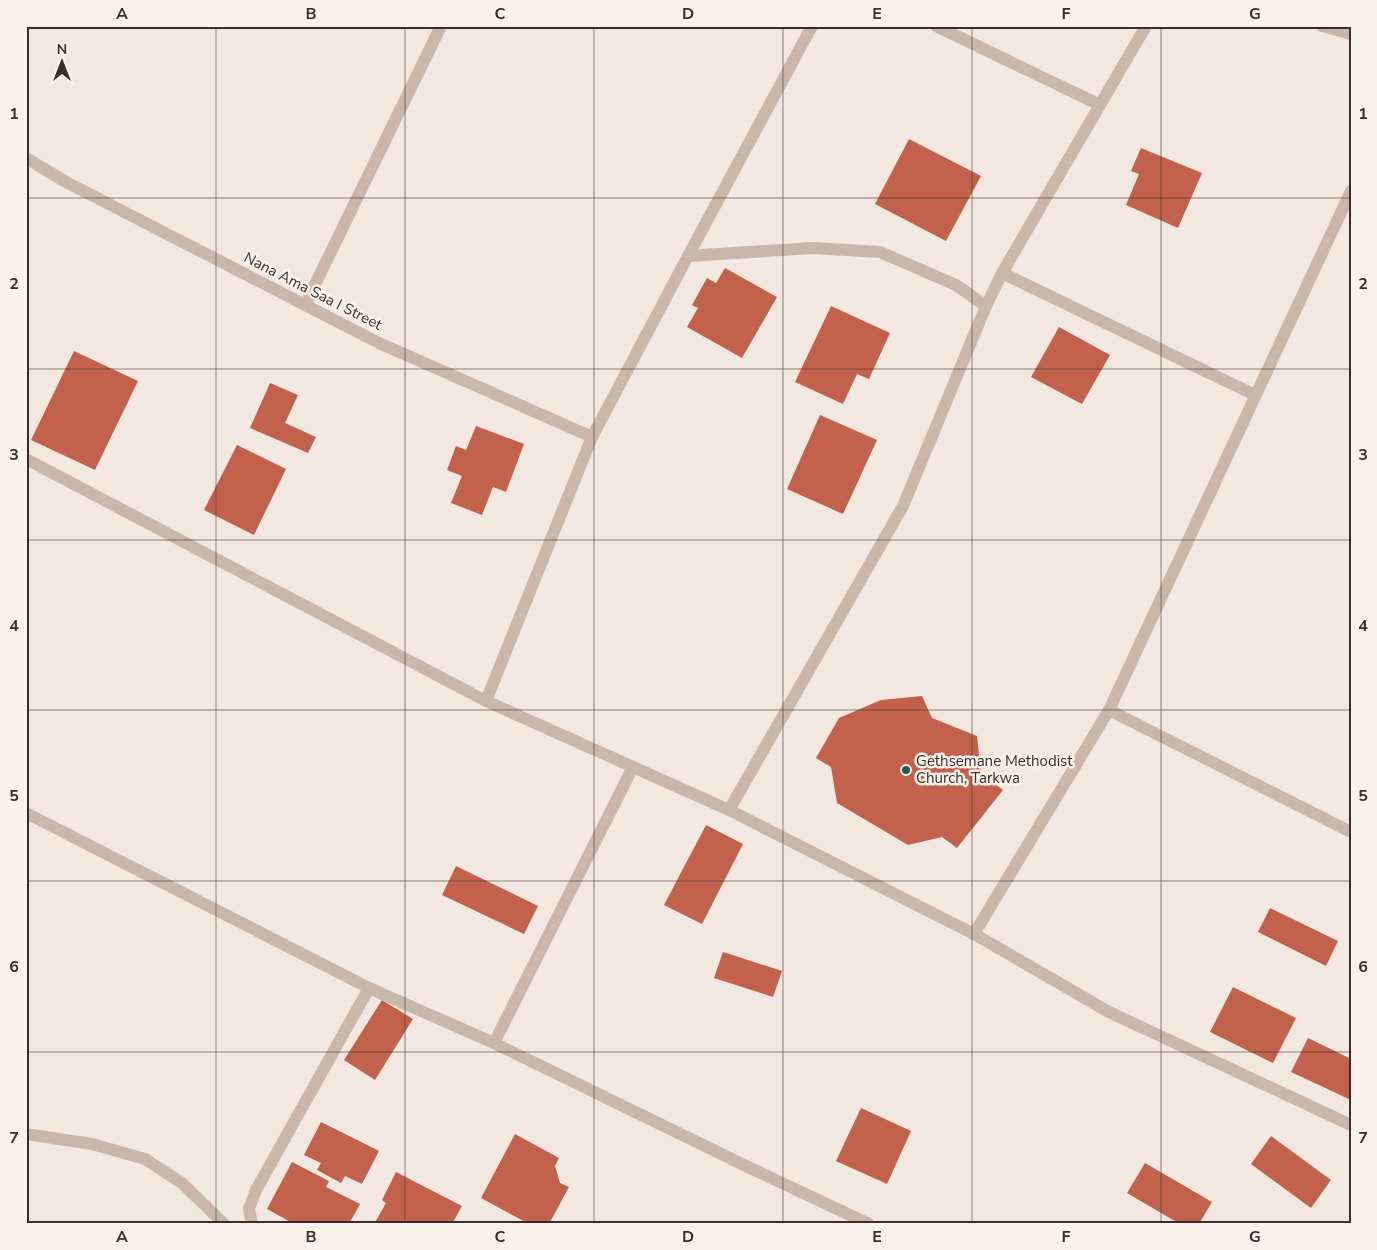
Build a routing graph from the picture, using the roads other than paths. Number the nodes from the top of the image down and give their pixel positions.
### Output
1 (441, 26) edge
2 (812, 26) edge
3 (936, 26) edge
4 (1146, 26) edge
5 (1322, 26) edge
6 (1351, 34) edge
7 (1100, 105) junction
8 (26, 158) edge
9 (1351, 191) edge
10 (688, 256) junction
11 (1002, 272) junction
12 (305, 305) junction
13 (986, 306) junction
14 (1255, 395) junction
15 (592, 438) junction
16 (26, 459) edge
17 (486, 701) junction
18 (1109, 710) junction
19 (632, 767) junction
20 (729, 810) junction
21 (26, 813) edge
22 (1351, 832) edge
23 (974, 934) junction
24 (369, 988) junction
25 (494, 1043) junction
26 (1351, 1124) edge
27 (26, 1134) edge
28 (224, 1224) edge
29 (252, 1224) edge
30 (870, 1224) edge

1 - 12 street
2 - 10 street
3 - 7 street
4 - 7 street
5 - 6 street
7 - 11 street
8 - 12 street, Nana Ama Saa I Street
9 - 14 street
10 - 13 street
10 - 15 street
11 - 13 street
11 - 14 street
12 - 15 street, Nana Ama Saa I Street
13 - 20 street
14 - 18 street
15 - 17 street
16 - 17 street
17 - 19 street
18 - 22 street
18 - 23 street
19 - 20 street
19 - 25 street
20 - 23 street
21 - 24 street
23 - 26 street
24 - 25 street
24 - 29 street
25 - 30 street
27 - 28 street

